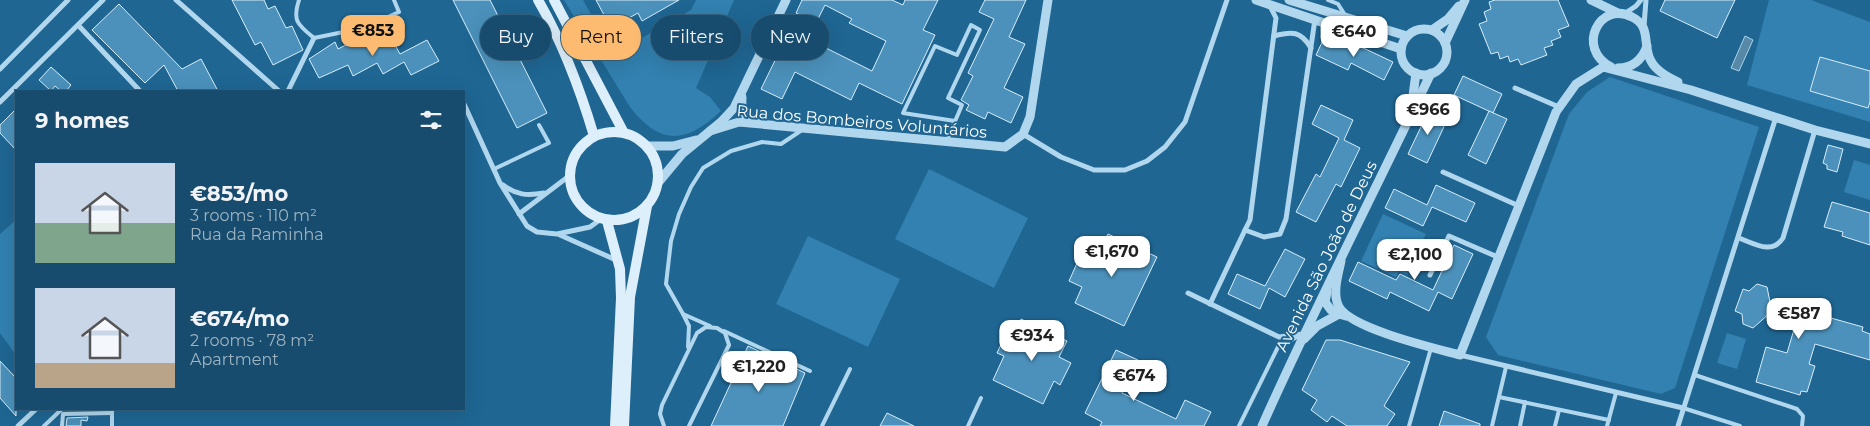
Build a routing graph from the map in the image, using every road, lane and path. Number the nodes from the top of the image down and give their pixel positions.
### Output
1 (68, 0) edge
2 (103, 0) edge
3 (176, 0) edge
4 (299, 0) edge
5 (394, 0) edge
6 (538, 0) edge
7 (554, 0) edge
8 (786, 0) edge
9 (1048, 0) edge
10 (1227, 0) edge
11 (1256, 0) edge
12 (1289, 0) edge
13 (1328, 0) edge
14 (1465, 0) edge
15 (1591, 0) edge
16 (1641, 0) edge
17 (1646, 0) edge
18 (1268, 4) junction
19 (1621, 14) junction
20 (1316, 19) junction
21 (1348, 19) junction
22 (78, 26) junction
23 (1645, 29) junction
24 (1432, 30) junction
25 (1274, 36) junction
26 (1407, 36) junction
27 (314, 38) junction
28 (1445, 43) junction
29 (1647, 46) junction
30 (1311, 49) junction
31 (1401, 49) junction
32 (1613, 68) junction
33 (0, 70) edge
34 (1416, 73) junction
35 (1431, 73) junction
36 (1515, 88) dead end
37 (139, 90) edge
38 (278, 90) edge
39 (288, 90) edge
40 (1691, 90) junction
41 (742, 95) junction
42 (0, 102) edge
43 (465, 106) edge
44 (1559, 107) junction
45 (1776, 117) junction
46 (955, 121) junction
47 (1408, 121) junction
48 (539, 125) dead end
49 (764, 125) junction
50 (804, 129) junction
51 (1815, 130) junction
52 (710, 131) junction
53 (624, 133) junction
54 (1022, 134) junction
55 (594, 136) junction
56 (697, 140) junction
57 (946, 142) junction
58 (1870, 144) edge
59 (647, 146) junction
60 (494, 169) junction
61 (1443, 172) dead end
62 (569, 176) junction
63 (500, 182) junction
64 (657, 184) junction
65 (544, 193) junction
66 (647, 206) junction
67 (1520, 206) junction
68 (519, 214) junction
69 (604, 220) junction
70 (1245, 230) junction
71 (557, 234) junction
72 (1739, 238) junction
73 (1500, 258) junction
74 (618, 261) junction
75 (1341, 261) junction
76 (1430, 275) dead end
77 (1328, 287) junction
78 (1188, 293) dead end
79 (1210, 304) junction
80 (684, 314) junction
81 (1339, 314) junction
82 (1351, 318) junction
83 (717, 328) junction
84 (1303, 334) junction
85 (1299, 344) junction
86 (1432, 348) junction
87 (686, 355) junction
88 (1460, 356) junction
89 (1506, 367) junction
90 (850, 369) dead end
91 (810, 371) dead end
92 (1695, 375) junction
93 (1616, 392) junction
94 (1499, 397) junction
95 (981, 398) dead end
96 (1526, 402) junction
97 (1684, 408) junction
98 (35, 410) edge
99 (61, 410) edge
100 (1559, 410) junction
101 (112, 411) edge
102 (1609, 420) junction
103 (663, 425) edge
104 (18, 426) edge
105 (44, 426) edge
106 (63, 426) edge
107 (112, 426) edge
108 (615, 426) edge
109 (624, 426) edge
110 (689, 426) edge
111 (822, 426) edge
112 (968, 426) edge
113 (1239, 426) edge
114 (1262, 426) edge
115 (1409, 426) edge
116 (1492, 426) edge
117 (1520, 426) edge
118 (1555, 426) edge
119 (1607, 426) edge
120 (1678, 426) edge
121 (1740, 426) edge
122 (1802, 426) edge

1 - 33 street
2 - 22 street
3 - 38 street
4 - 27 lane
5 - 27 lane
6 - 55 main road
7 - 53 main road
8 - 41 street
9 - 54 street
10 - 54 street
11 - 18 street
12 - 21 street
13 - 21 lane
14 - 24 street
14 - 28 street
15 - 19 street
16 - 19 street
17 - 23 street
18 - 20 street
18 - 25 street
19 - 23 street
19 - 32 street
20 - 30 street
20 - 31 street
21 - 26 street
22 - 37 street
22 - 42 street
23 - 29 street
24 - 26 street
24 - 28 street
25 - 30 street
25 - 70 street
26 - 31 street
27 - 39 street
28 - 35 street
29 - 32 street
29 - 40 street
30 - 70 street
31 - 34 street
32 - 40 street
32 - 44 street
34 - 35 street
34 - 47 street
35 - 47 street, Avenida São João de Deus
36 - 44 street
40 - 45 street
41 - 49 street
41 - 52 street
43 - 60 street
44 - 67 street
45 - 51 street
45 - 72 street
46 - 46 lane
46 - 57 lane
47 - 75 street, Avenida São João de Deus
48 - 60 lane
49 - 50 street, Rua dos Bombeiros Voluntários
49 - 52 street, Rua dos Bombeiros Voluntários
50 - 57 street, Rua dos Bombeiros Voluntários
50 - 80 lane
51 - 58 street
51 - 72 street
52 - 56 street
53 - 55 main road
53 - 59 main road
54 - 57 street, Rua dos Bombeiros Voluntários
55 - 62 main road
56 - 59 street
56 - 64 street
59 - 64 main road
60 - 63 street
61 - 67 street
62 - 65 street
62 - 69 main road
63 - 65 street
63 - 68 street
64 - 66 main road
65 - 68 street
66 - 69 main road
66 - 109 main road
67 - 73 street
68 - 71 street
69 - 71 street
69 - 74 main road
70 - 79 street
71 - 74 street
72 - 92 street
73 - 76 street
73 - 88 street
74 - 108 main road
75 - 77 street, Avenida São João de Deus
75 - 82 street
77 - 81 street
77 - 84 street, Avenida São João de Deus
78 - 79 street
79 - 84 street
80 - 83 lane
80 - 87 lane
81 - 82 street
81 - 85 street
82 - 86 street
83 - 87 lane
83 - 91 lane
83 - 110 lane
84 - 85 street, Avenida São João de Deus
84 - 113 lane
85 - 114 street, Avenida São João de Deus
86 - 88 street
86 - 115 lane
87 - 103 lane
88 - 89 street
89 - 93 street
89 - 94 lane
90 - 111 lane
92 - 97 street
92 - 122 lane
93 - 97 street
93 - 102 lane
94 - 96 lane
94 - 116 lane
95 - 112 lane
96 - 100 lane
96 - 117 lane
97 - 120 street
97 - 121 lane
98 - 104 street
99 - 105 lane
100 - 102 lane
100 - 118 lane
101 - 106 lane
101 - 107 lane
102 - 119 lane

